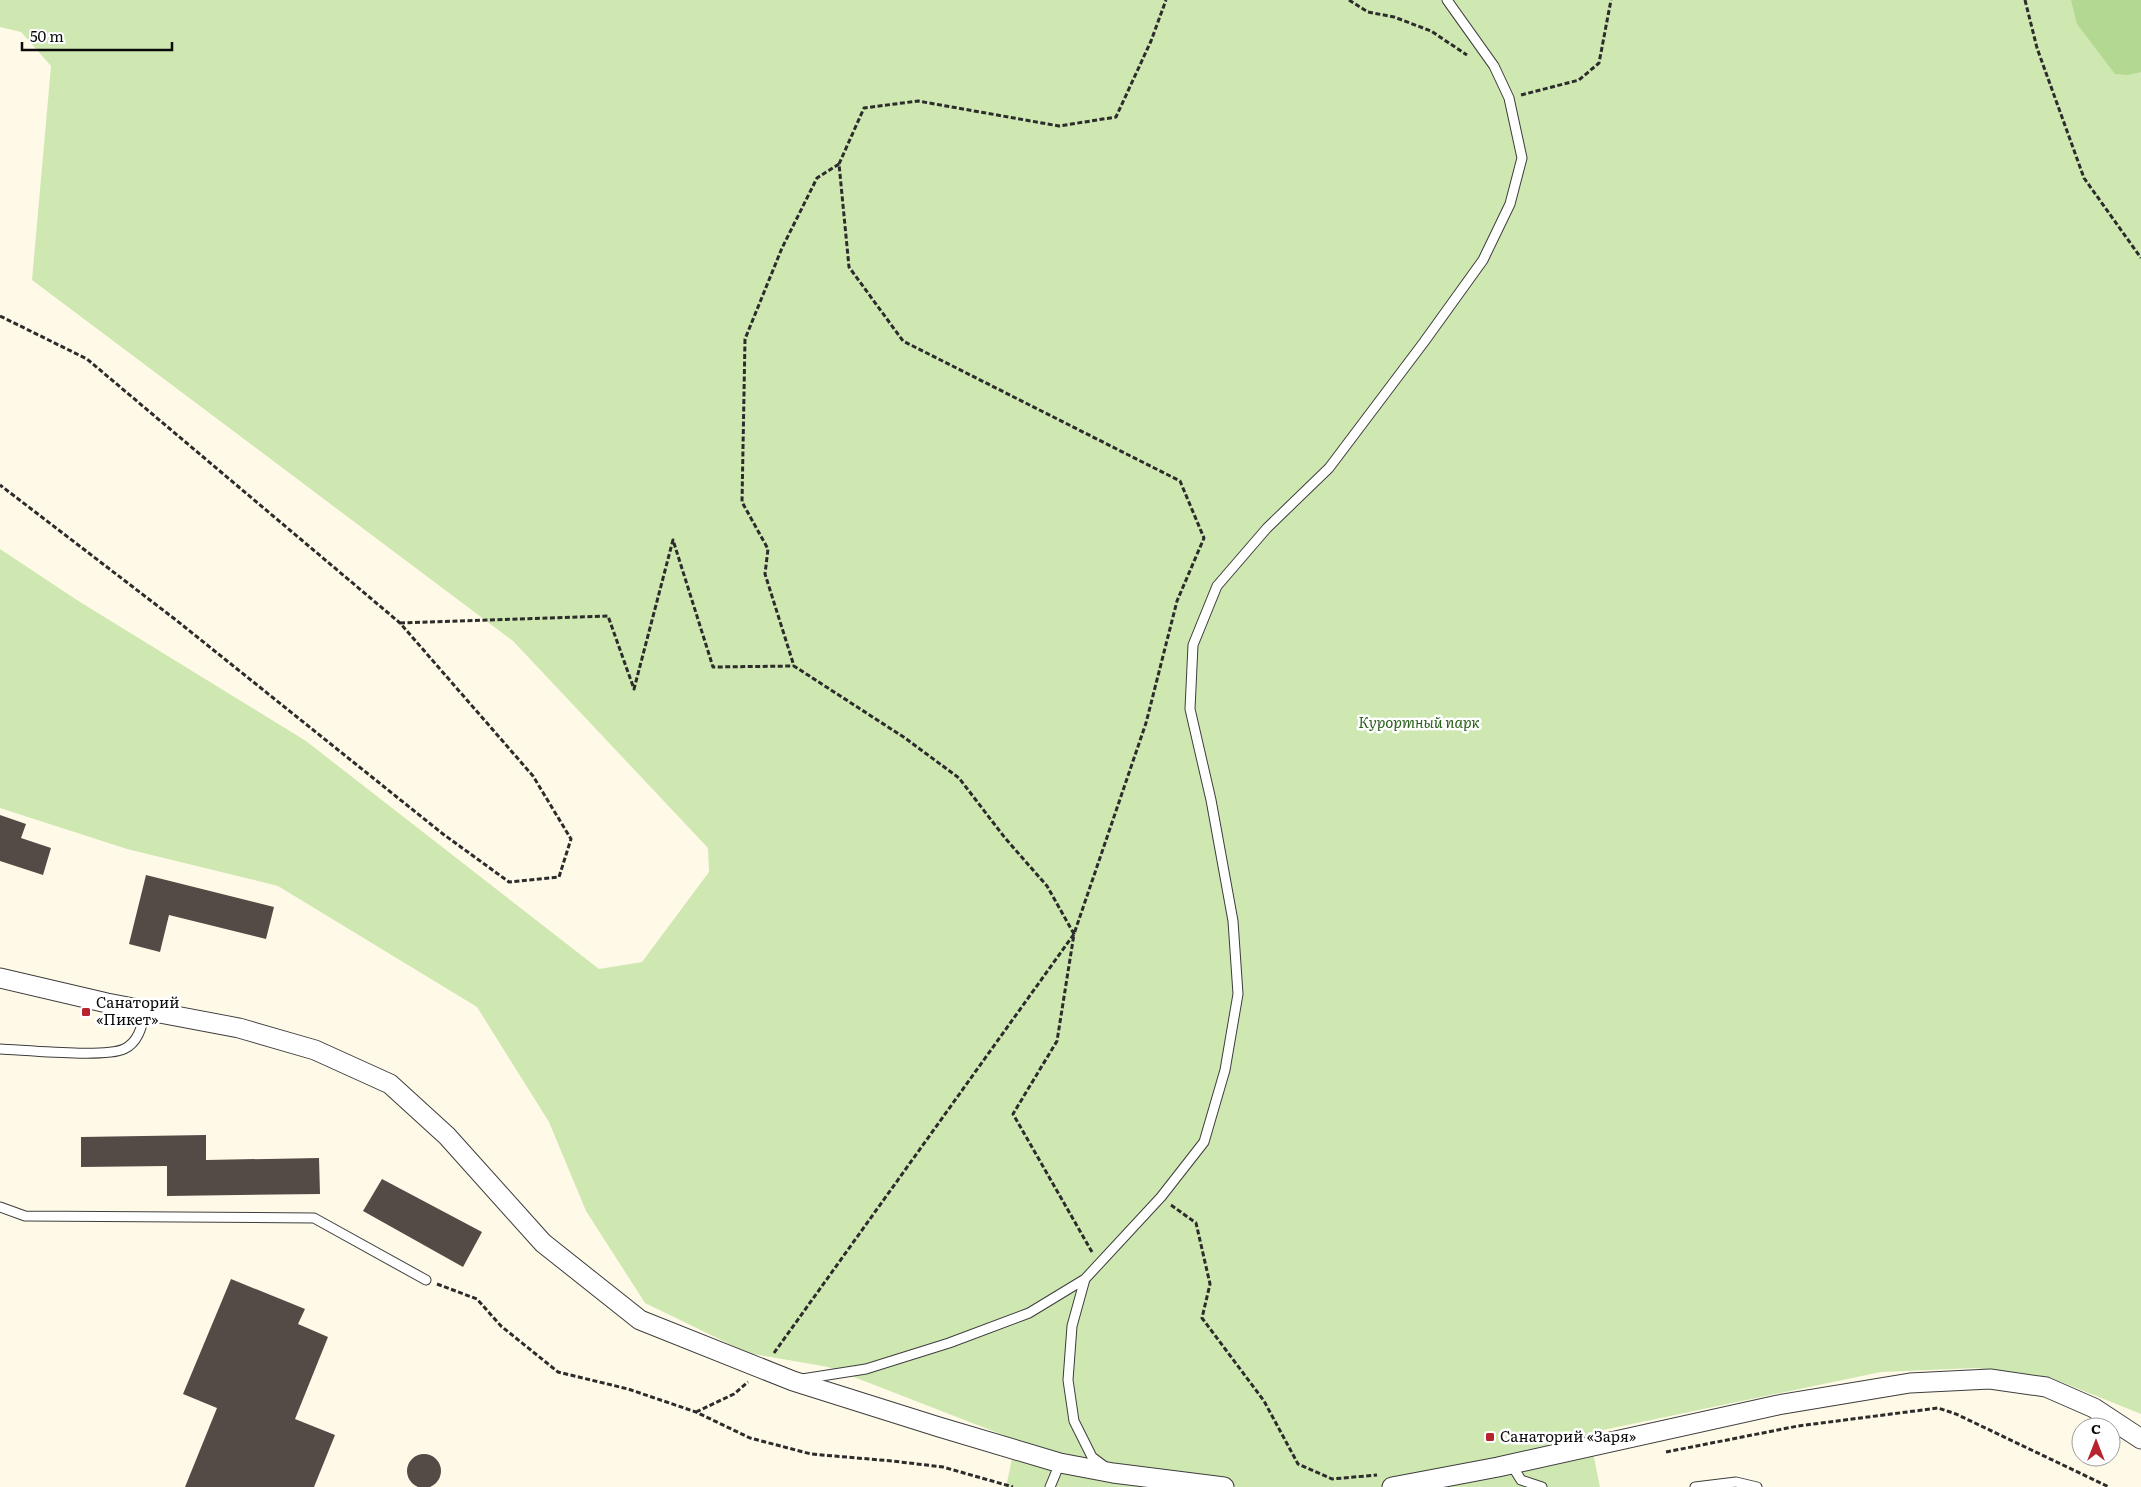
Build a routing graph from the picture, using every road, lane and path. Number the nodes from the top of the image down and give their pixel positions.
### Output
1 (1166, 0) edge
2 (1349, 0) edge
3 (1447, 0) edge
4 (1611, 0) edge
5 (2025, 0) edge
6 (1494, 66) junction
7 (1509, 98) junction
8 (839, 164) junction
9 (2141, 258) edge
10 (0, 316) edge
11 (0, 485) edge
12 (400, 623) junction
13 (794, 666) junction
14 (1074, 934) junction
15 (0, 978) edge
16 (146, 1010) junction
17 (0, 1049) edge
18 (1160, 1197) junction
19 (0, 1207) edge
20 (1099, 1265) junction
21 (1085, 1279) junction
22 (426, 1280) joint
23 (762, 1370) junction
24 (793, 1381) junction
25 (696, 1412) junction
26 (2141, 1439) edge
27 (1658, 1453) dead end
28 (1060, 1463) junction
29 (1511, 1464) junction
30 (1113, 1473) junction
31 (1385, 1481) edge
32 (1013, 1487) edge
33 (1050, 1487) edge
34 (1224, 1487) edge
35 (1542, 1487) edge
36 (1695, 1487) edge
37 (1757, 1487) edge
38 (2109, 1487) edge

1 - 8 path
2 - 6 path
3 - 6 lane
4 - 7 path
5 - 9 path
6 - 7 lane
7 - 18 lane
8 - 13 path
8 - 14 path
10 - 12 path
11 - 12 path
12 - 13 path
13 - 14 path
14 - 20 path
14 - 23 path
15 - 16 street
16 - 17 lane
16 - 23 street
18 - 20 lane
18 - 31 path
19 - 22 lane
20 - 21 lane
21 - 24 lane
21 - 30 lane
22 - 25 path
23 - 24 street
23 - 25 path
24 - 28 street
25 - 32 path
26 - 29 street
27 - 38 path
28 - 30 street
28 - 33 lane
29 - 31 street
29 - 35 lane
30 - 34 street
36 - 37 lane

